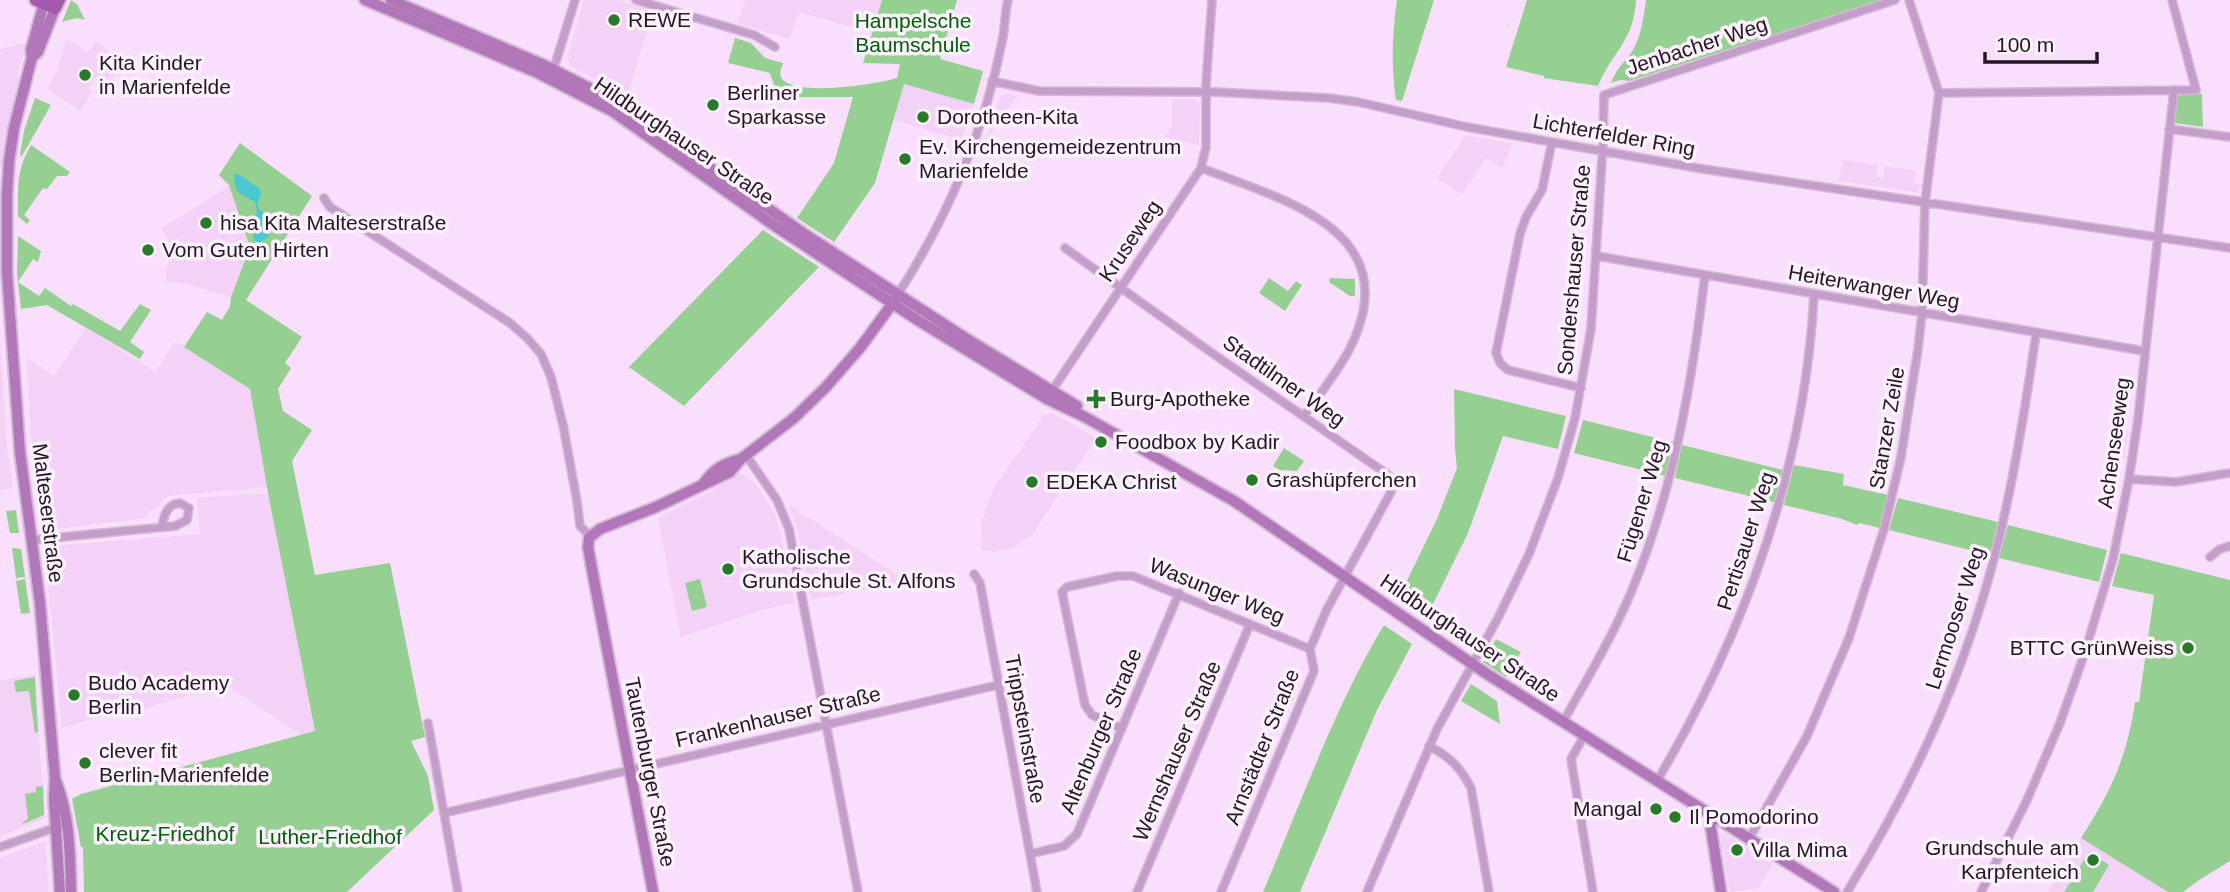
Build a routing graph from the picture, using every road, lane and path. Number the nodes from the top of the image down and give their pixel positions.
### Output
1 (365, 0) edge
2 (391, 0) edge
3 (575, 0) edge
4 (636, 0) edge
5 (1008, 0) edge
6 (1212, 0) edge
7 (1895, 0) edge
8 (1909, 0) edge
9 (2172, 0) edge
10 (48, 2) edge
11 (775, 47) dead end
12 (552, 74) junction
13 (992, 82) junction
14 (2174, 90) junction
15 (1206, 92) junction
16 (1939, 93) junction
17 (2169, 129) junction
18 (2230, 137) edge
19 (1552, 142) junction
20 (1603, 151) junction
21 (1201, 168) junction
22 (4, 175) edge
23 (324, 198) dead end
24 (1925, 202) junction
25 (2157, 237) junction
26 (1065, 248) dead end
27 (2230, 248) edge
28 (1597, 256) junction
29 (1705, 275) junction
30 (1120, 287) junction
31 (1814, 294) junction
32 (895, 299) junction
33 (1922, 313) junction
34 (2036, 334) junction
35 (2144, 351) junction
36 (1581, 388) junction
37 (1049, 394) junction
38 (1304, 416) junction
39 (744, 457) junction
40 (2230, 473) edge
41 (2129, 479) junction
42 (162, 527) dead end
43 (590, 536) junction
44 (32, 540) junction
45 (2230, 546) edge
46 (2210, 557) dead end
47 (974, 574) dead end
48 (1345, 578) junction
49 (1178, 593) junction
50 (1250, 624) junction
51 (1310, 649) junction
52 (1472, 665) junction
53 (998, 685) junction
54 (1563, 722) junction
55 (428, 723) dead end
56 (826, 724) junction
57 (1121, 728) junction
58 (1584, 736) junction
59 (1429, 746) junction
60 (630, 770) junction
61 (1657, 781) junction
62 (444, 813) junction
63 (1713, 817) junction
64 (62, 825) junction
65 (1749, 839) junction
66 (0, 847) edge
67 (1030, 853) junction
68 (65, 886) edge
69 (458, 892) edge
70 (653, 892) edge
71 (858, 892) edge
72 (1037, 892) edge
73 (1137, 892) edge
74 (1221, 892) edge
75 (1367, 892) edge
76 (1489, 892) edge
77 (1594, 892) edge
78 (1721, 892) edge
79 (1834, 892) edge
80 (1847, 892) edge
81 (1980, 892) edge

1 - 12 main road, Hildburghauser Straße
2 - 12 main road, Hildburghauser Straße
3 - 12 street
4 - 11 street
5 - 13 street
6 - 15 street, Kruseweg
7 - 20 street, Jenbacher Weg
8 - 16 street, Stanzer Zeile
9 - 14 street
10 - 22 main road, Malteserstraße
12 - 32 main road, Hildburghauser Straße
13 - 15 street, Lichterfelder Ring
13 - 32 street
14 - 16 street
14 - 17 street, Achenseeweg
15 - 19 street, Lichterfelder Ring
15 - 21 street, Kruseweg
16 - 24 street, Stanzer Zeile
17 - 18 street
17 - 25 street, Achenseeweg
19 - 20 street, Lichterfelder Ring
19 - 36 street
20 - 24 street, Lichterfelder Ring
20 - 28 street, Sondershauser Straße
21 - 30 street, Kruseweg
21 - 38 street
22 - 44 main road, Malteserstraße
23 - 43 street
24 - 25 street, Lichterfelder Ring
24 - 33 street, Stanzer Zeile
25 - 27 street, Lichterfelder Ring
25 - 35 street, Achenseeweg
26 - 30 street, Stadtilmer Weg
28 - 29 street, Heiterwanger Weg
28 - 36 street, Sondershauser Straße
29 - 31 street, Heiterwanger Weg
29 - 54 street, Fügener Weg
30 - 37 street, Kruseweg
30 - 38 street, Stadtilmer Weg
31 - 33 street, Heiterwanger Weg
31 - 61 street, Pertisauer Weg
32 - 37 main road, Hildburghauser Straße
32 - 39 main road
33 - 34 street, Heiterwanger Weg
33 - 65 street, Stanzer Zeile
34 - 35 street, Heiterwanger Weg
34 - 80 street, Lermooser Weg
35 - 41 street, Achenseeweg
36 - 52 street, Sondershauser Straße
37 - 48 main road, Hildburghauser Straße
38 - 48 street, Stadtilmer Weg
39 - 43 main road
39 - 56 street
40 - 41 street
41 - 81 street, Achenseeweg
42 - 44 street
43 - 60 main road, Tautenburger Straße
44 - 64 main road, Malteserstraße
45 - 46 street
47 - 53 street, Trippsteinstraße
48 - 51 street, Arnstädter Straße
48 - 52 main road, Hildburghauser Straße
49 - 50 street, Wasunger Weg
49 - 57 street, Altenburger Straße
49 - 57 street, Wasunger Weg
50 - 51 street, Wasunger Weg
50 - 73 street, Wernshauser Straße
51 - 74 street, Arnstädter Straße
52 - 54 main road, Hildburghauser Straße
52 - 59 street, Sondershauser Straße
53 - 56 street, Frankenhauser Straße
53 - 67 street, Trippsteinstraße
54 - 58 main road, Hildburghauser Straße
55 - 62 street
56 - 60 street, Frankenhauser Straße
56 - 71 street
57 - 67 street, Altenburger Straße
58 - 61 main road, Hildburghauser Straße
58 - 77 street
59 - 75 street, Sondershauser Straße
59 - 76 street
60 - 62 street, Frankenhauser Straße
60 - 70 main road, Tautenburger Straße
61 - 63 main road, Hildburghauser Straße
62 - 69 street
63 - 65 main road, Hildburghauser Straße
63 - 78 main road
64 - 66 street
64 - 68 main road, Malteserstraße
65 - 79 main road, Hildburghauser Straße
67 - 72 street, Trippsteinstraße

